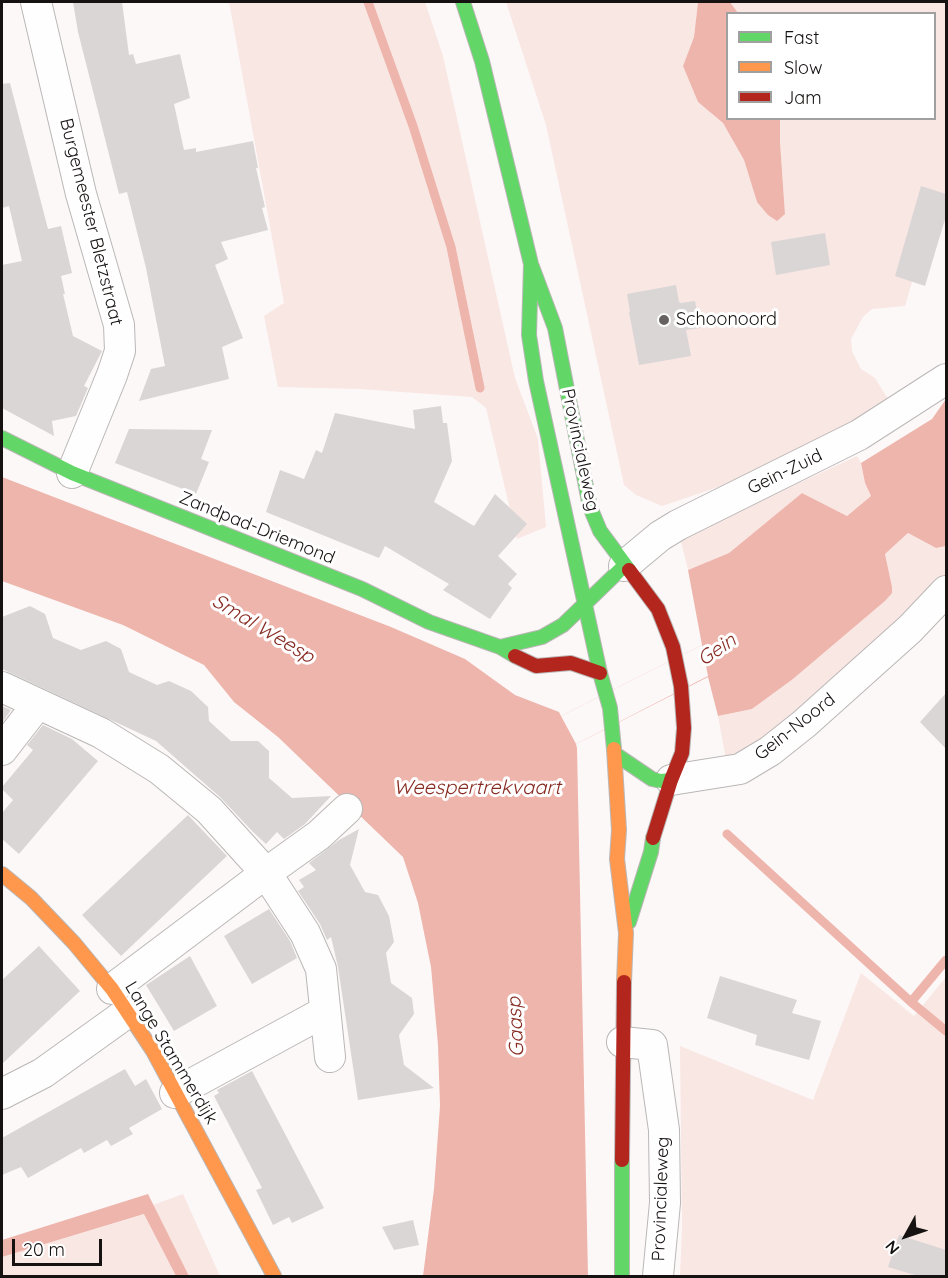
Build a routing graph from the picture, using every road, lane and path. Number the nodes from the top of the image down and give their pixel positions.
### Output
1 (36, 2) edge
2 (463, 2) edge
3 (531, 264) junction
4 (946, 379) edge
5 (2, 438) edge
6 (72, 473) junction
7 (624, 566) junction
8 (946, 591) edge
9 (585, 603) junction
10 (500, 647) junction
11 (600, 673) junction
12 (2, 687) edge
13 (37, 705) junction
14 (2, 750) edge
15 (615, 754) junction
16 (671, 780) junction
17 (346, 809) dead end
18 (266, 873) junction
19 (2, 874) edge
20 (626, 933) junction
21 (120, 1001) junction
22 (324, 1012) junction
23 (622, 1042) junction
24 (330, 1058) dead end
25 (175, 1093) junction
26 (2, 1094) edge
27 (274, 1276) edge
28 (622, 1276) edge
29 (658, 1276) edge

1 - 6 street, Burgemeester Bletzstraat
2 - 3 main road, Provincialeweg
3 - 7 main road, Provincialeweg
3 - 9 main road, Provincialeweg
4 - 7 street, Gein-Zuid
5 - 6 main road, Zandpad-Driemond
6 - 10 main road, Zandpad-Driemond
7 - 9 main road
7 - 16 main road, Provincialeweg
8 - 16 street, Gein-Noord
9 - 10 main road
9 - 11 main road, Provincialeweg
10 - 11 main road, Zandpad-Driemond
11 - 15 main road, Provincialeweg
12 - 13 street
13 - 14 street
13 - 18 street
15 - 16 main road, Gein-Noord
15 - 20 main road, Provincialeweg
16 - 20 main road, Provincialeweg
17 - 18 street
18 - 21 street
18 - 22 street
19 - 21 main road, Lange Stammerdijk
20 - 23 main road, Provincialeweg
21 - 25 main road, Lange Stammerdijk
21 - 26 street
22 - 24 street
22 - 25 street
23 - 28 main road, Provincialeweg
23 - 29 street, Provincialeweg
25 - 27 main road, Lange Stammerdijk

